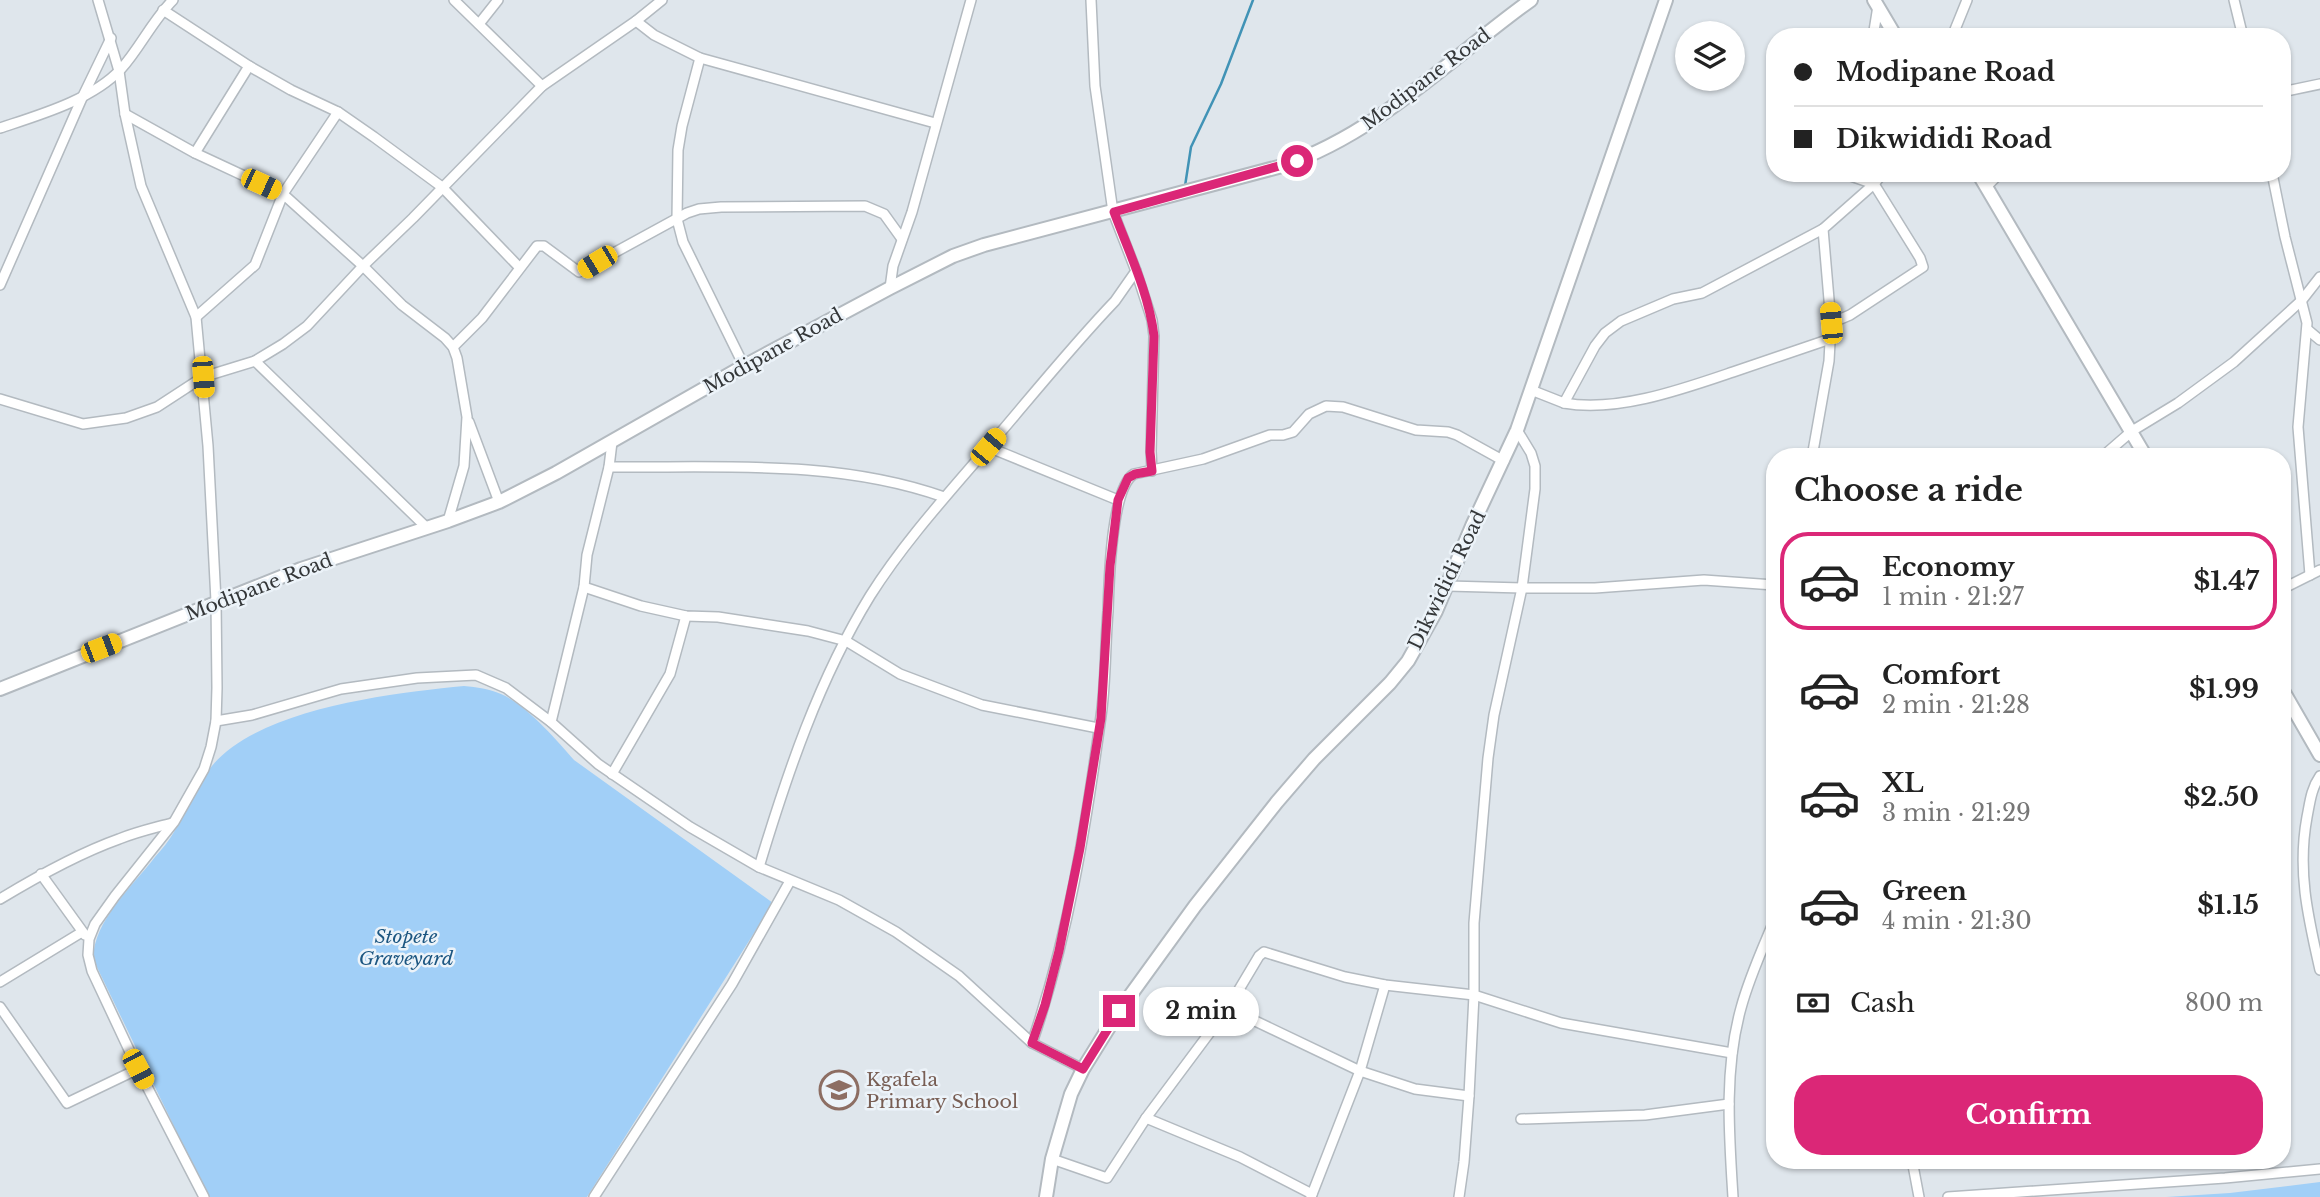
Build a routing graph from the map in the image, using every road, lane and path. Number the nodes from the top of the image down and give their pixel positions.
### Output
1 (173, 0) edge
2 (454, 0) edge
3 (498, 0) edge
4 (971, 0) edge
5 (1091, 0) edge
6 (1666, 0) edge
7 (1967, 0) edge
8 (2234, 0) edge
9 (658, 1) edge
10 (1528, 1) edge
11 (99, 2) edge
12 (1876, 3) edge
13 (163, 10) junction
14 (636, 21) junction
15 (479, 24) junction
16 (1874, 28) edge
17 (1891, 28) edge
18 (1956, 28) edge
19 (2241, 28) edge
20 (111, 38) junction
21 (700, 58) junction
22 (249, 66) junction
23 (119, 71) junction
24 (2320, 84) edge
25 (541, 86) junction
26 (2291, 90) edge
27 (82, 98) junction
28 (338, 112) junction
29 (125, 114) junction
30 (935, 124) junction
31 (0, 128) edge
32 (195, 153) junction
33 (1868, 182) edge
34 (1983, 182) edge
35 (1991, 182) edge
36 (2274, 182) edge
37 (1874, 184) junction
38 (442, 187) junction
39 (1986, 187) junction
40 (283, 194) junction
41 (1114, 212) junction
42 (677, 219) junction
43 (1823, 229) junction
44 (902, 239) junction
45 (363, 266) junction
46 (519, 267) junction
47 (1136, 271) junction
48 (2320, 278) edge
49 (0, 285) edge
50 (890, 288) junction
51 (2302, 300) junction
52 (196, 317) junction
53 (1831, 323) junction
54 (2308, 330) junction
55 (1830, 339) junction
56 (2320, 340) edge
57 (453, 347) junction
58 (255, 361) junction
59 (744, 366) junction
60 (203, 377) junction
61 (1531, 390) junction
62 (0, 399) edge
63 (1564, 403) junction
64 (467, 417) junction
65 (1517, 430) junction
66 (2132, 431) junction
67 (612, 442) junction
68 (988, 447) junction
69 (1814, 448) edge
70 (2112, 448) edge
71 (2141, 448) edge
72 (1504, 461) junction
73 (609, 467) junction
74 (1152, 471) junction
75 (944, 497) junction
76 (1118, 500) junction
77 (499, 502) junction
78 (448, 521) junction
79 (427, 528) junction
80 (2320, 570) edge
81 (2310, 575) junction
82 (2291, 584) edge
83 (1766, 585) edge
84 (1448, 586) junction
85 (584, 587) junction
86 (1522, 589) junction
87 (216, 601) junction
88 (686, 616) junction
89 (846, 641) junction
90 (0, 689) edge
91 (2291, 705) edge
92 (216, 721) junction
93 (551, 722) junction
94 (1098, 728) junction
95 (2320, 755) edge
96 (612, 774) junction
97 (2320, 776) edge
98 (174, 822) junction
99 (759, 867) junction
100 (41, 874) junction
101 (790, 881) junction
102 (0, 899) edge
103 (86, 935) junction
104 (1766, 941) edge
105 (2320, 970) edge
106 (0, 982) edge
107 (1385, 985) junction
108 (1474, 995) junction
109 (0, 1007) edge
110 (1228, 1009) junction
111 (1032, 1043) junction
112 (1732, 1053) junction
113 (138, 1069) junction
114 (1083, 1069) junction
115 (1360, 1071) junction
116 (1469, 1096) junction
117 (1729, 1104) junction
118 (1146, 1118) junction
119 (1521, 1119) dead end
120 (1052, 1159) junction
121 (1914, 1169) edge
122 (2320, 1169) edge
123 (1311, 1195) edge
124 (204, 1197) edge
125 (594, 1197) edge
126 (1046, 1197) edge
127 (1459, 1197) edge
128 (1733, 1197) edge
129 (1919, 1197) edge
130 (1948, 1197) edge

1 - 13 street
2 - 15 street
3 - 15 street
4 - 30 street
5 - 41 street
6 - 61 main road, Dikwididi Road
7 - 18 street
8 - 19 street
9 - 14 street
10 - 41 main road, Modipane Road
11 - 20 street
12 - 16 street
12 - 17 main road
13 - 22 street
13 - 23 street
14 - 21 street
14 - 25 street
15 - 25 street
20 - 23 street
20 - 27 street
21 - 30 street
21 - 42 street
22 - 28 street
22 - 32 street
23 - 27 street
23 - 29 street
24 - 26 street
25 - 38 street
27 - 31 street
27 - 49 street
28 - 38 street
28 - 40 street
29 - 32 street
29 - 52 street
30 - 44 street
32 - 40 street
33 - 37 street
34 - 39 main road
35 - 39 street
36 - 51 street
37 - 43 street
37 - 53 street
38 - 45 street
38 - 46 street
39 - 66 main road
40 - 45 street
40 - 52 street
41 - 47 street
41 - 50 main road, Modipane Road
42 - 44 street
42 - 46 street
42 - 59 street
43 - 53 street
43 - 63 street
44 - 50 street
45 - 57 street
45 - 58 street
46 - 57 street
47 - 68 street
47 - 74 street
48 - 51 street
50 - 59 main road, Modipane Road
51 - 54 street
51 - 66 street
52 - 60 street
53 - 55 street
54 - 56 street
54 - 81 street
55 - 63 street
55 - 69 street
57 - 64 street
58 - 60 street
58 - 79 street
59 - 67 main road, Modipane Road
60 - 62 street
60 - 87 street
61 - 63 street
61 - 65 main road, Dikwididi Road
64 - 77 street
64 - 78 street
65 - 72 main road, Dikwididi Road
65 - 86 street
66 - 70 street
66 - 71 main road
67 - 73 street
67 - 77 main road, Modipane Road
68 - 75 street
68 - 76 street
72 - 74 street
72 - 84 main road, Dikwididi Road
73 - 75 street
73 - 85 street
74 - 76 street
75 - 89 street
76 - 94 street
77 - 78 main road, Modipane Road
78 - 79 main road, Modipane Road
79 - 87 main road, Modipane Road
80 - 81 street
81 - 82 street
83 - 86 street
84 - 86 street
84 - 114 main road, Dikwididi Road
85 - 88 street
85 - 93 street
86 - 108 street
87 - 90 main road, Modipane Road
87 - 92 street
88 - 89 street
88 - 96 street
89 - 94 street
89 - 99 street
91 - 95 main road
92 - 93 street
92 - 98 street
93 - 96 street
94 - 111 street
96 - 99 street
97 - 105 street
98 - 100 street
98 - 103 street
99 - 101 street
100 - 102 street
100 - 103 street
101 - 111 street
101 - 125 street
103 - 106 street
103 - 113 street
104 - 112 street
107 - 108 street
107 - 110 street
107 - 115 street
108 - 112 street
108 - 116 street
109 - 113 street
110 - 115 street
110 - 118 street
111 - 114 street
112 - 117 street
113 - 124 street
114 - 120 main road, Dikwididi Road
115 - 116 street
115 - 123 street
116 - 127 street
117 - 119 street
117 - 128 street
118 - 120 street
118 - 123 street
120 - 126 main road, Dikwididi Road
121 - 129 street
122 - 130 street

